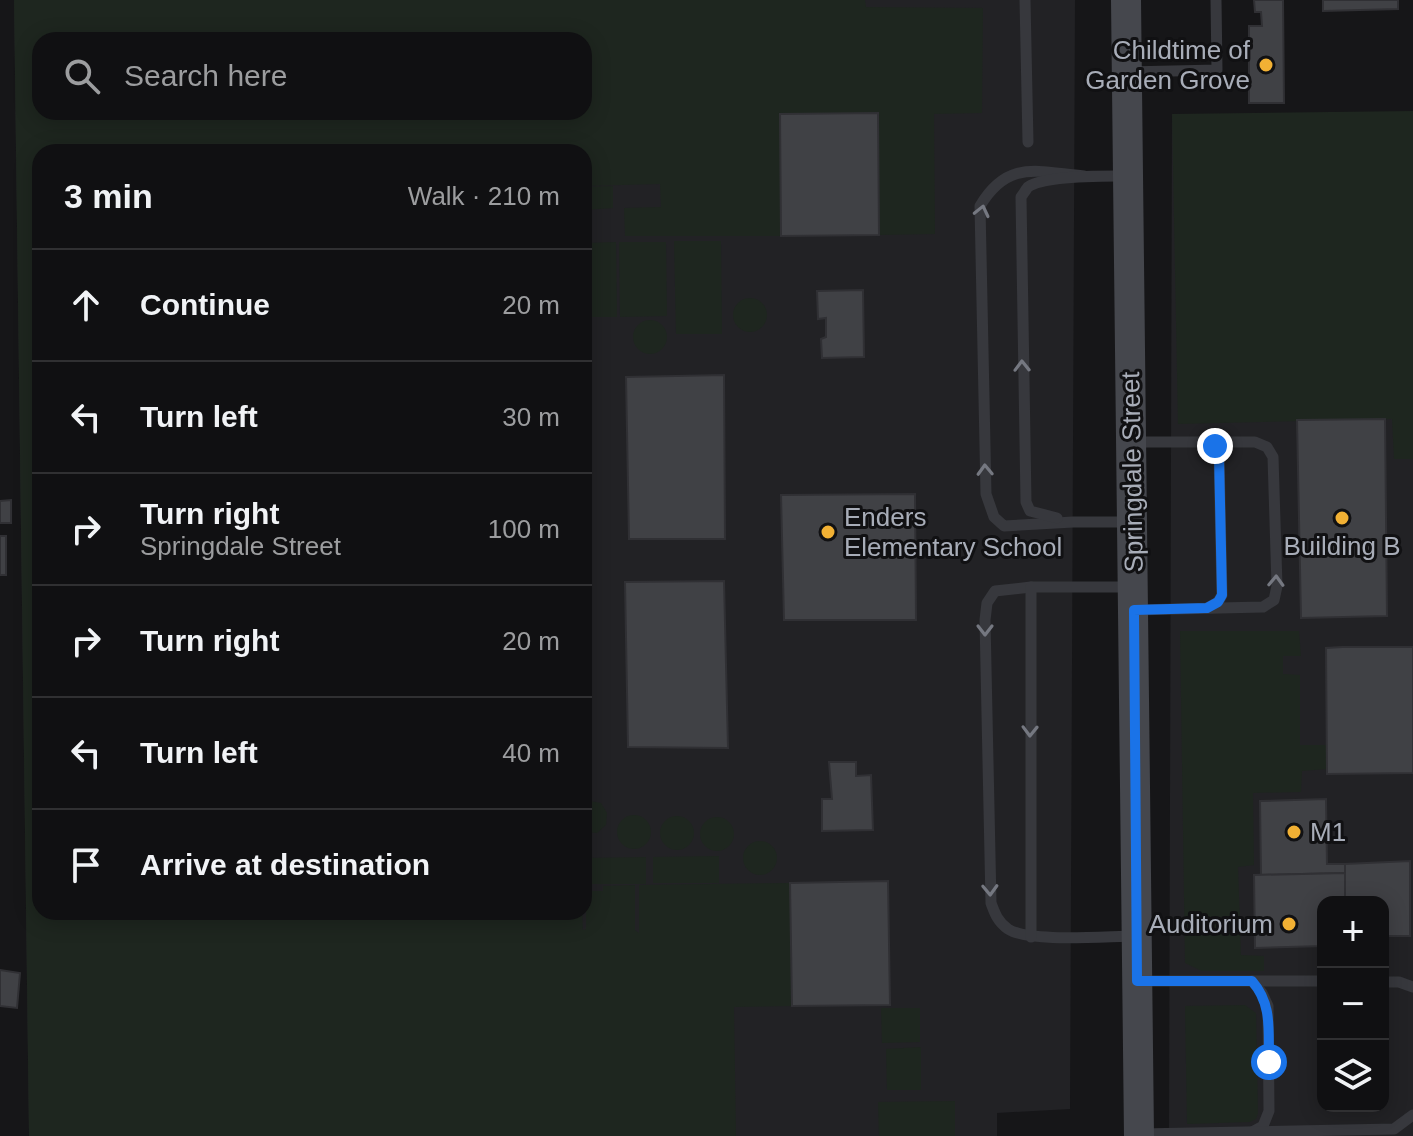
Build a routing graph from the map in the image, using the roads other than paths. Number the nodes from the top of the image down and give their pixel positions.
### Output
1 (1025, 0) edge
2 (1126, 0) edge
3 (1216, 0) edge
4 (1126, 73) junction
5 (1028, 142) dead end
6 (1084, 176) junction
7 (1128, 176) junction
8 (1132, 442) junction
9 (1206, 442) junction
10 (1073, 522) junction
11 (1132, 522) junction
12 (1031, 587) junction
13 (1134, 598) junction
14 (1207, 608) junction
15 (1137, 936) junction
16 (1031, 937) junction
17 (1137, 981) junction
18 (1252, 981) junction
19 (1317, 981) edge
20 (1389, 982) edge
21 (1413, 987) edge
22 (1413, 1115) edge
23 (1252, 1132) junction
24 (1139, 1135) edge

1 - 5 lane
2 - 4 street, Springdale Street
3 - 4 lane
4 - 7 street, Springdale Street
6 - 7 lane
10 -> 6 lane
10 -> 6 lane
7 - 8 street, Springdale Street
8 - 9 lane
8 - 11 street, Springdale Street
9 - 14 lane
14 -> 9 lane
10 - 11 lane
11 - 13 street, Springdale Street
12 - 13 lane
12 -> 16 lane
12 -> 16 lane
13 - 14 lane
13 - 15 street, Springdale Street
15 - 16 lane
15 - 17 street, Springdale Street
17 - 18 lane
17 - 24 street, Springdale Street
18 - 19 lane
18 - 23 lane
20 - 21 lane
22 - 23 lane
23 - 24 lane

